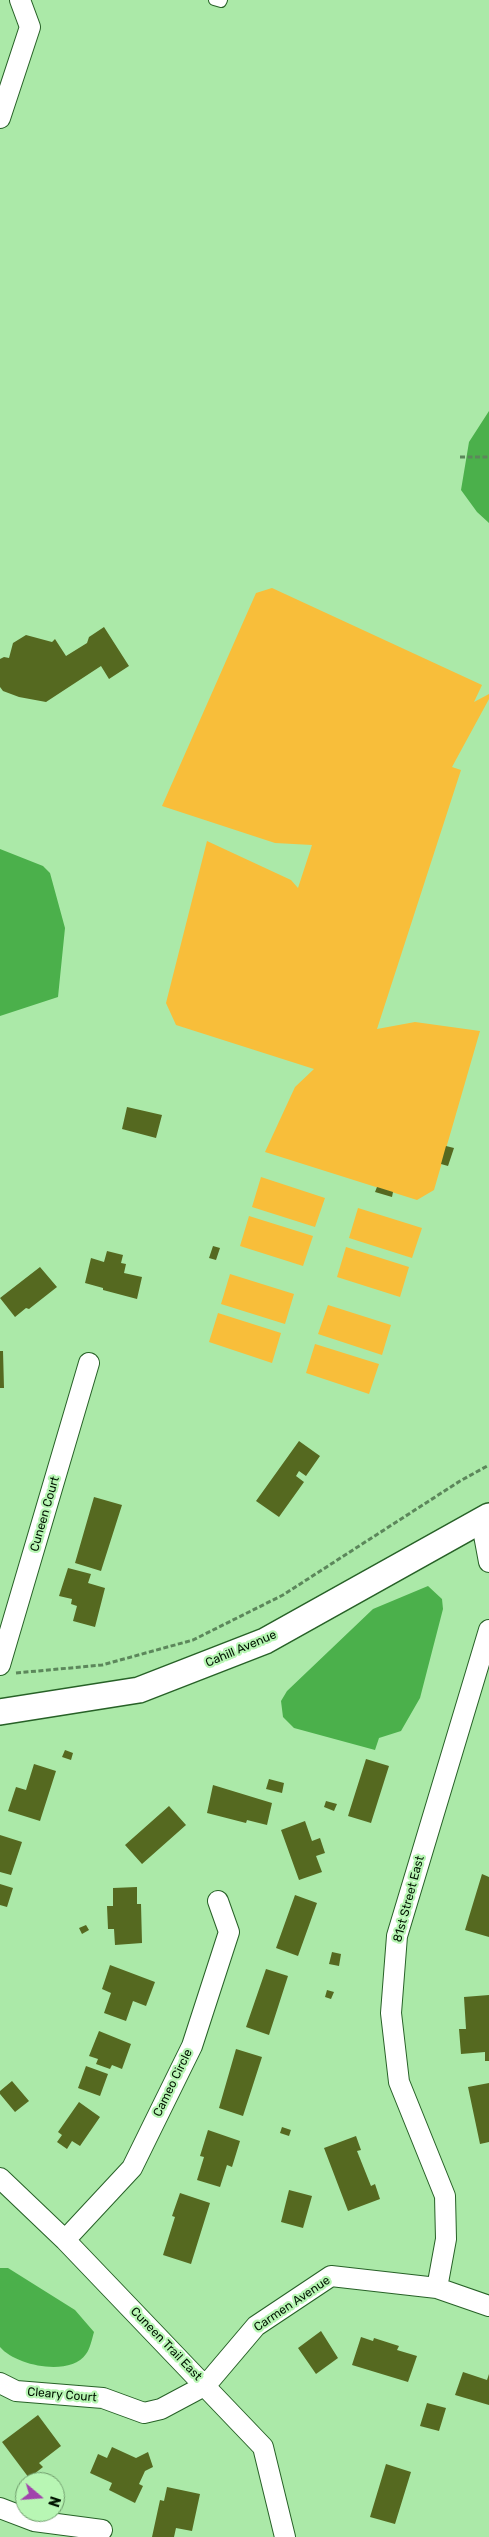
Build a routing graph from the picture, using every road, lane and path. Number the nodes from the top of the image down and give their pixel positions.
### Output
1 (20, 0) edge
2 (214, 0) edge
3 (222, 0) edge
4 (0, 118) edge
5 (460, 457) dead end
6 (489, 457) edge
7 (89, 1363) dead end
8 (489, 1466) edge
9 (485, 1517) edge
10 (489, 1562) edge
11 (489, 1630) edge
12 (5, 1669) edge
13 (0, 1712) edge
14 (218, 1901) dead end
15 (0, 2178) edge
16 (65, 2240) junction
17 (437, 2288) junction
18 (489, 2306) edge
19 (206, 2385) junction
20 (2, 2386) edge
21 (0, 2508) edge
22 (102, 2530) dead end
23 (284, 2537) edge

1 - 4 street
2 - 3 lane
5 - 6 path
7 - 12 street, Cuneen Court
8 - 12 path
9 - 10 street
9 - 13 street, Cahill Avenue
11 - 17 street, 81st Street East
14 - 16 street, Cameo Circle
15 - 16 street, Cuneen Trail East
16 - 19 street, Cuneen Trail East
17 - 18 street, Carmen Avenue
17 - 19 street, Carmen Avenue
19 - 20 street, Cleary Court
19 - 23 street, Cuneen Trail East
21 - 22 street

